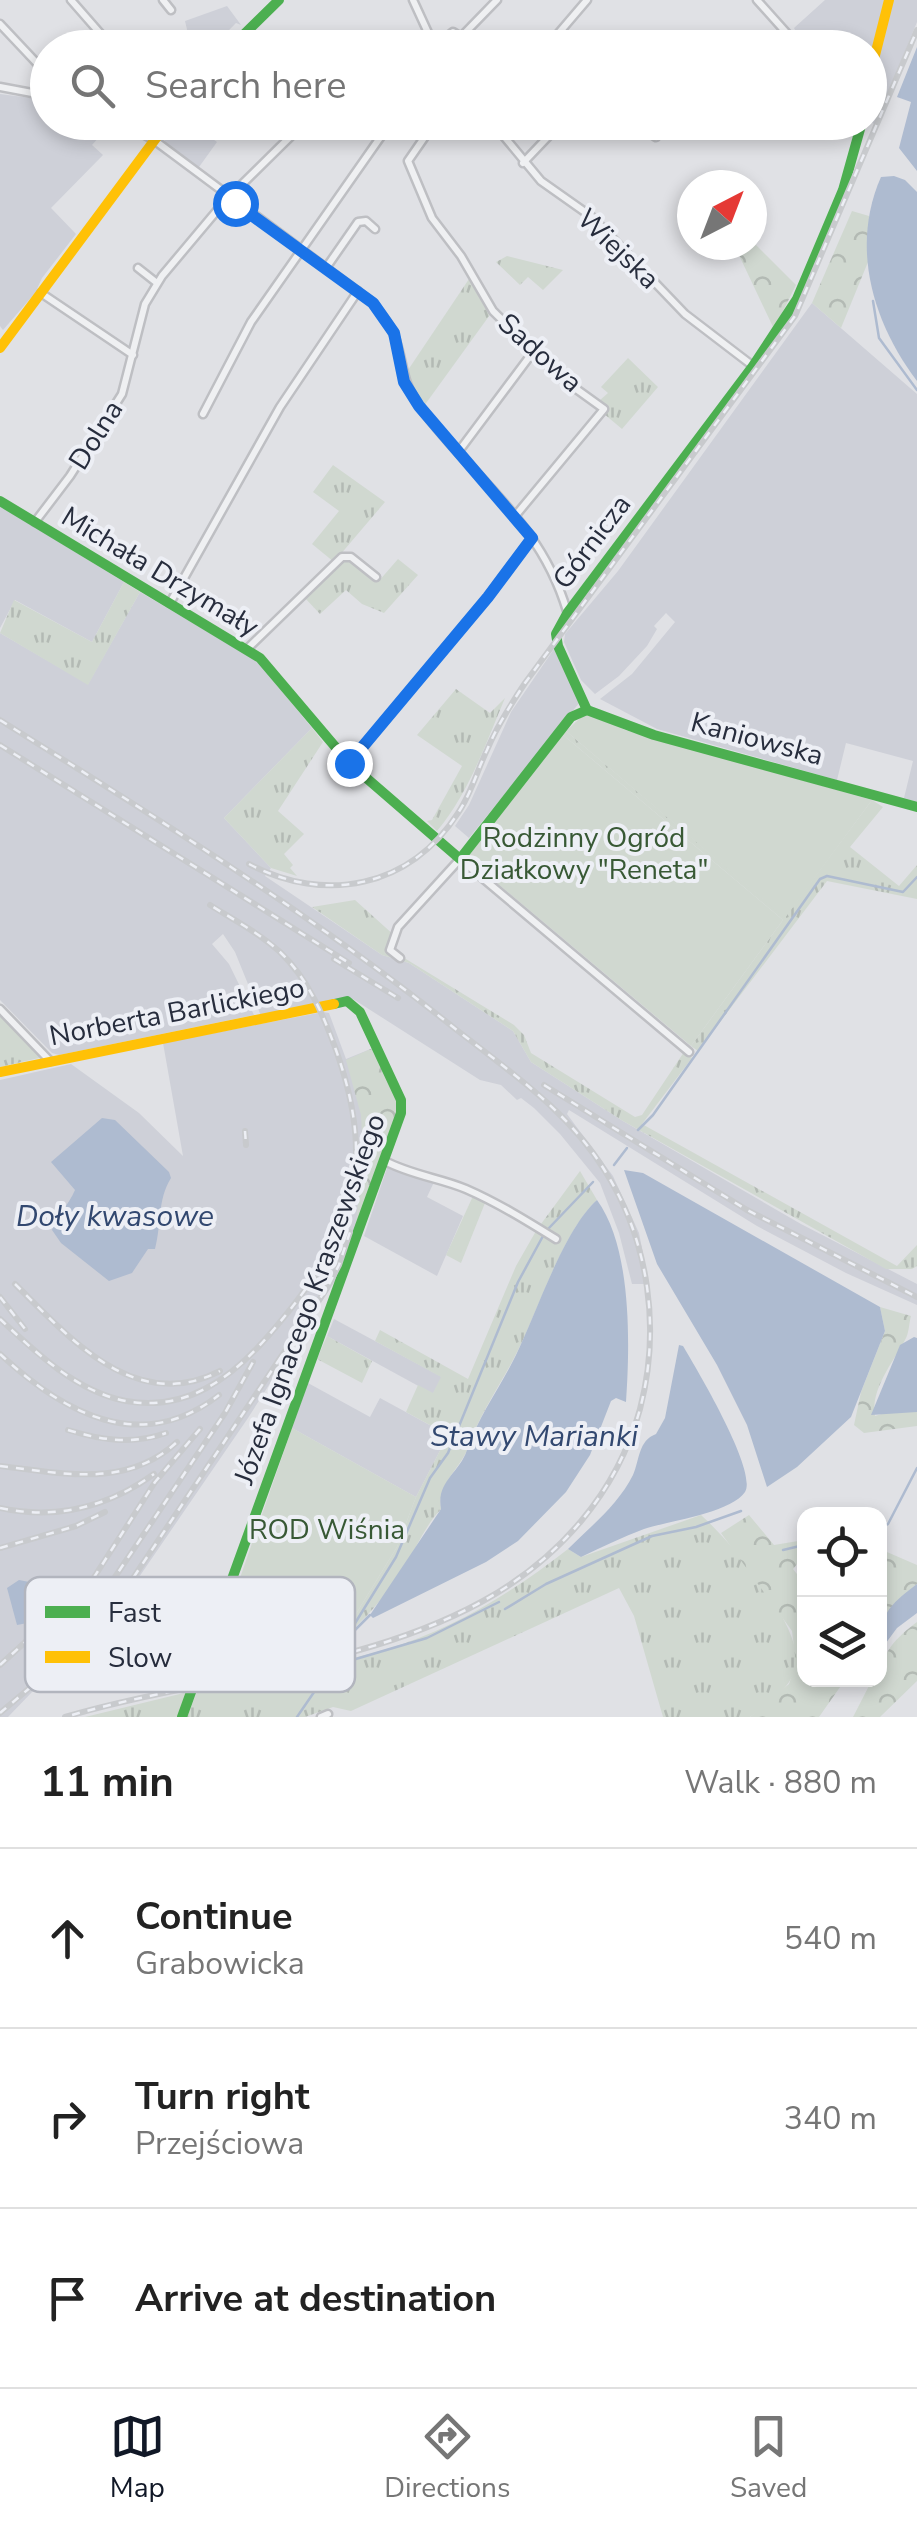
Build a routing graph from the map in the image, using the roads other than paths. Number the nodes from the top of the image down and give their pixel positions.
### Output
1 (72, 0) edge
2 (162, 0) edge
3 (279, 0) edge
4 (412, 0) edge
5 (497, 0) edge
6 (587, 0) edge
7 (756, 0) edge
8 (889, 0) edge
9 (171, 10) dead end
10 (0, 24) edge
11 (98, 30) edge
12 (248, 30) edge
13 (427, 30) edge
14 (469, 30) edge
15 (561, 30) edge
16 (784, 30) edge
17 (881, 30) edge
18 (30, 56) edge
19 (0, 88) edge
20 (30, 93) edge
21 (154, 140) joint
22 (287, 140) edge
23 (378, 140) edge
24 (422, 140) edge
25 (506, 140) edge
26 (544, 140) edge
27 (857, 140) edge
28 (523, 162) junction
29 (230, 198) junction
30 (375, 229) dead end
31 (300, 250) junction
32 (138, 268) dead end
33 (326, 268) junction
34 (157, 283) junction
35 (358, 290) junction
36 (41, 293) junction
37 (3, 339) edge
38 (532, 352) junction
39 (132, 354) junction
40 (752, 366) junction
41 (203, 414) dead end
42 (459, 452) junction
43 (0, 501) edge
44 (516, 516) junction
45 (35, 522) junction
46 (532, 538) junction
47 (376, 577) dead end
48 (170, 602) junction
49 (568, 612) junction
50 (247, 649) junction
51 (586, 710) junction
52 (349, 763) junction
53 (917, 807) edge
54 (460, 859) junction
55 (400, 958) dead end
56 (0, 1010) edge
57 (360, 1012) joint
58 (689, 1052) dead end
59 (50, 1061) junction
60 (0, 1072) edge
61 (386, 1160) junction
62 (556, 1239) dead end
63 (233, 1577) edge
64 (191, 1692) edge
65 (182, 1717) edge

1 - 11 street
2 - 9 street
3 - 12 street
4 - 13 street
5 - 14 street
6 - 15 street
7 - 16 street
8 - 17 street
10 - 18 street
19 - 20 street
21 - 29 street
21 - 36 street
22 - 29 street, Dolna
23 - 31 street
24 - 38 street, Sadowa
25 - 28 street, Wiejska
26 - 28 street
27 - 40 street, Górnicza
28 - 40 street, Wiejska
29 - 31 street
29 - 34 street, Dolna
30 - 33 street
31 - 33 street
31 - 41 street
32 - 34 street
33 - 35 street
34 - 39 street, Dolna
35 - 42 street
35 - 48 street
36 - 37 street
36 - 39 street
38 - 42 street
38 - 44 street, Sadowa
39 - 45 street, Dolna
40 - 49 street, Górnicza
42 - 44 street
43 - 45 street, Michała Drzymały
44 - 46 street
45 - 48 street, Michała Drzymały
46 - 49 street
46 - 52 street
47 - 50 street
48 - 50 street, Michała Drzymały
49 - 51 street, Górnicza
50 - 52 street, Michała Drzymały
51 - 53 street, Kaniowska
51 - 54 street
52 - 54 street, Michała Drzymały
54 - 55 street
54 - 58 street, Michała Drzymały
56 - 59 street
57 - 59 street, Norberta Barlickiego
57 - 61 street, Józefa Ignacego Kraszewskiego
59 - 60 street, Norberta Barlickiego
61 - 62 street
61 - 63 street, Józefa Ignacego Kraszewskiego
64 - 65 street, Józefa Ignacego Kraszewskiego

